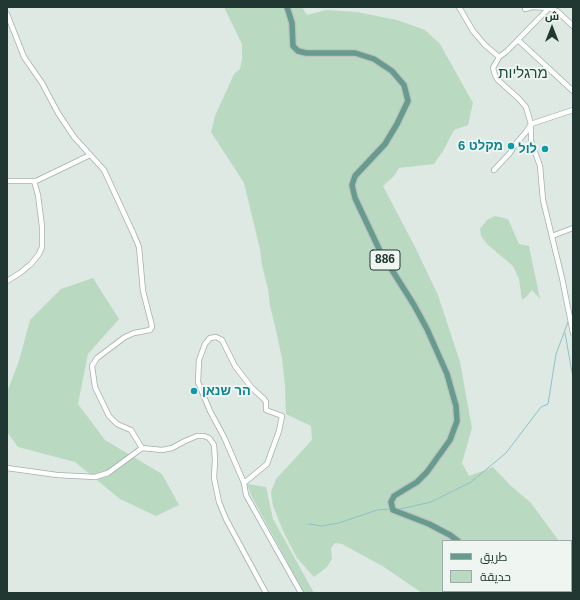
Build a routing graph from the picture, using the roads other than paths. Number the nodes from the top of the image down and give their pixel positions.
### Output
1 (287, 7) edge
2 (460, 7) edge
3 (532, 7) edge
4 (549, 8) junction
5 (525, 9) dead end
6 (7, 14) edge
7 (573, 26) edge
8 (518, 40) junction
9 (499, 57) junction
10 (573, 91) edge
11 (573, 110) edge
12 (531, 124) junction
13 (90, 154) junction
14 (494, 170) dead end
15 (7, 181) edge
16 (34, 181) junction
17 (573, 228) edge
18 (552, 236) junction
19 (7, 281) edge
20 (573, 333) edge
21 (142, 448) junction
22 (7, 468) edge
23 (244, 484) junction
24 (457, 540) edge
25 (266, 593) edge
26 (301, 593) edge

1 - 24 main road, 886
2 - 9 street
3 - 4 street
3 - 5 street
4 - 7 street
4 - 8 street
6 - 13 street
8 - 9 street
8 - 10 street
9 - 12 street
11 - 12 street
12 - 14 street
12 - 18 street
13 - 16 street
13 - 21 street
15 - 16 street
16 - 19 street
17 - 18 street
18 - 20 street
21 - 22 street
21 - 25 street
23 - 23 street
23 - 26 street

